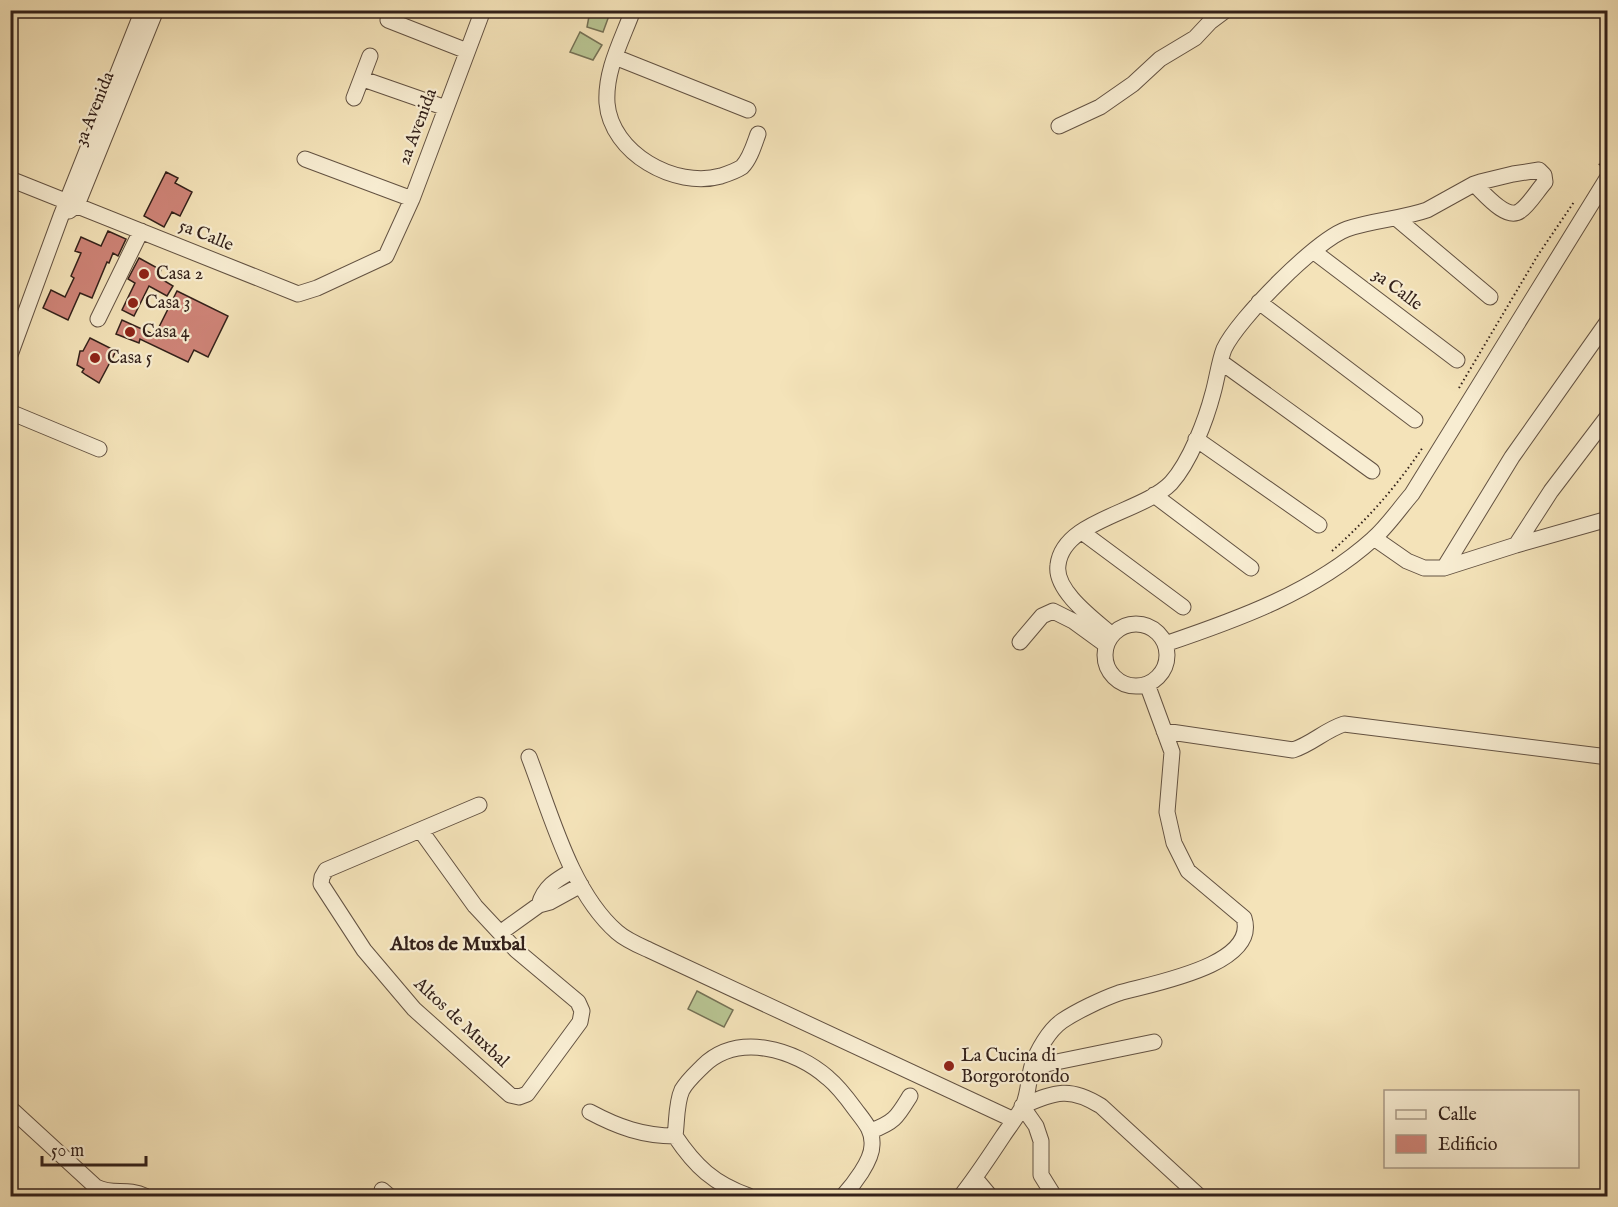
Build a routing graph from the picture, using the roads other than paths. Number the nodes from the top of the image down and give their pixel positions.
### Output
1 (143, 10) edge
2 (156, 10) edge
3 (483, 10) edge
4 (633, 10) edge
5 (1226, 10) edge
6 (388, 20) dead end
7 (467, 51) junction
8 (370, 56) dead end
9 (615, 57) junction
10 (363, 79) junction
11 (354, 98) dead end
12 (446, 108) junction
13 (748, 110) dead end
14 (1059, 126) dead end
15 (758, 134) dead end
16 (305, 159) dead end
17 (1608, 177) edge
18 (10, 179) edge
19 (1474, 184) dead end
20 (412, 199) junction
21 (72, 203) junction
22 (1396, 218) junction
23 (141, 231) junction
24 (1313, 251) junction
25 (386, 256) joint
26 (1490, 297) dead end
27 (1259, 302) junction
28 (98, 320) dead end
29 (1608, 321) edge
30 (13, 339) edge
31 (10, 355) edge
32 (1457, 360) dead end
33 (1221, 362) junction
34 (10, 412) edge
35 (1608, 416) edge
36 (1415, 420) dead end
37 (1196, 439) junction
38 (99, 449) dead end
39 (1372, 471) dead end
40 (1154, 495) junction
41 (1604, 517) edge
42 (1319, 525) dead end
43 (1082, 532) junction
44 (1374, 538) junction
45 (1516, 545) junction
46 (1251, 568) dead end
47 (1444, 568) junction
48 (1183, 607) dead end
49 (1109, 640) junction
50 (1020, 642) dead end
51 (1165, 644) junction
52 (1147, 684) junction
53 (1164, 731) junction
54 (1608, 757) edge
55 (529, 758) dead end
56 (479, 806) dead end
57 (421, 831) junction
58 (572, 871) junction
59 (581, 885) junction
60 (539, 905) junction
61 (500, 933) junction
62 (1154, 1042) dead end
63 (1032, 1067) junction
64 (910, 1096) dead end
65 (1022, 1106) junction
66 (10, 1107) edge
67 (590, 1112) dead end
68 (1014, 1120) junction
69 (871, 1131) junction
70 (675, 1136) junction
71 (975, 1178) junction
72 (145, 1197) edge
73 (749, 1197) edge
74 (843, 1197) edge
75 (961, 1197) edge
76 (990, 1197) edge
77 (1054, 1197) edge
78 (1199, 1197) edge

1 - 21 street, 3a Avenida
2 - 21 street, 3a Avenida
3 - 7 street, 2a Avenida
4 - 9 street
5 - 14 street
6 - 7 street
7 - 12 street, 2a Avenida
8 - 10 street
9 - 13 street
9 - 15 street
10 - 11 street
10 - 12 street
12 - 20 street, 2a Avenida
16 - 20 street
17 - 44 street
18 - 21 street, 5a Calle
19 - 22 street
20 - 25 street, 2a Avenida
21 - 23 street, 5a Calle
21 - 30 street
22 - 24 street
22 - 26 street
23 - 25 street, 5a Calle
23 - 28 street
24 - 27 street
24 - 32 street, 3a Calle
27 - 33 street
27 - 36 street
29 - 47 street
30 - 31 street
33 - 37 street
33 - 39 street
34 - 38 street
35 - 45 street
37 - 40 street
37 - 42 street
40 - 43 street
40 - 46 street
41 - 45 street
43 - 48 street
43 - 49 street
44 - 47 street
44 - 51 street
45 - 47 street
49 - 50 street
49 - 51 street
49 - 52 street
51 - 52 street
52 - 53 street
53 - 54 street
53 - 63 street
55 - 58 street
56 - 57 street, Altos de Muxbal
57 - 61 street, Altos de Muxbal
57 - 61 street, Altos de Muxbal
58 - 59 street
58 - 60 street
59 - 60 street
59 - 68 street
60 - 61 street
62 - 63 street
63 - 65 street
64 - 69 street
65 - 68 street
65 - 77 street
65 - 78 street
66 - 72 street
67 - 70 street
68 - 71 street
69 - 70 street
69 - 74 street
70 - 73 street
71 - 75 street
71 - 76 street

